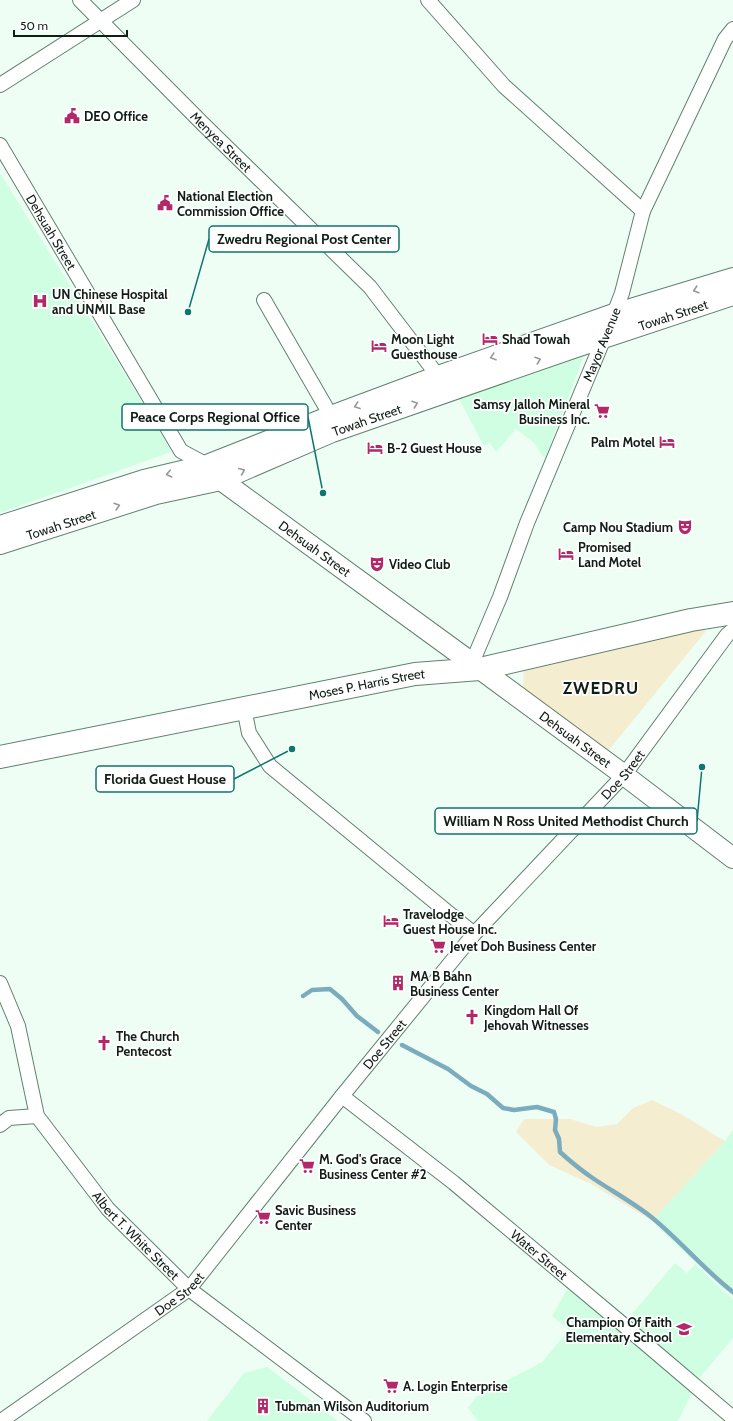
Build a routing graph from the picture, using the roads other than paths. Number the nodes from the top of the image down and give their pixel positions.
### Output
1 (80, 0) edge
2 (133, 0) edge
3 (428, 0) edge
4 (101, 20) junction
5 (733, 29) edge
6 (0, 84) edge
7 (0, 145) edge
8 (644, 211) junction
9 (733, 278) edge
10 (733, 295) edge
11 (264, 300) dead end
12 (614, 314) junction
13 (605, 338) junction
14 (438, 376) junction
15 (331, 416) junction
16 (207, 465) junction
17 (221, 480) junction
18 (0, 526) edge
19 (0, 544) edge
20 (733, 613) edge
21 (733, 630) edge
22 (476, 666) junction
23 (244, 708) junction
24 (0, 756) edge
25 (624, 775) junction
26 (733, 858) edge
27 (474, 934) junction
28 (0, 983) edge
29 (342, 1096) junction
30 (38, 1116) junction
31 (3, 1120) edge
32 (190, 1289) junction
33 (733, 1418) edge
34 (1, 1421) edge
35 (364, 1421) edge

1 - 4 street, Menyea Street
2 - 4 street
3 - 8 street
4 - 6 street
4 - 14 street, Menyea Street
5 - 8 street, Mayor Avenue
7 - 16 street, Dehsuah Street
8 - 12 street, Mayor Avenue
9 -> 12 street, Towah Street
10 - 13 street, Towah Street
11 - 15 street
12 - 13 street, Mayor Avenue
12 -> 14 street, Towah Street
17 -> 13 street, Towah Street
13 - 22 street, Mayor Avenue
14 -> 15 street, Towah Street
15 - 16 street, Towah Street
16 - 17 street, Dehsuah Street
16 -> 18 street, Towah Street
19 -> 17 street, Towah Street
17 - 22 street, Dehsuah Street
20 - 22 highway, Moses P. Harris Street
21 - 25 street, Doe Street
22 - 23 highway, Moses P. Harris Street
22 - 25 street, Dehsuah Street
23 - 24 highway, Moses P. Harris Street
23 - 27 street
25 - 26 street, Dehsuah Street
25 - 27 street, Doe Street
27 - 29 street, Doe Street
28 - 30 street, Albert T. White Street
29 - 32 street, Doe Street
29 - 33 street, Water Street
30 - 31 street
30 - 32 street, Albert T. White Street
32 - 34 street, Doe Street
32 - 35 street, Albert T. White Street

